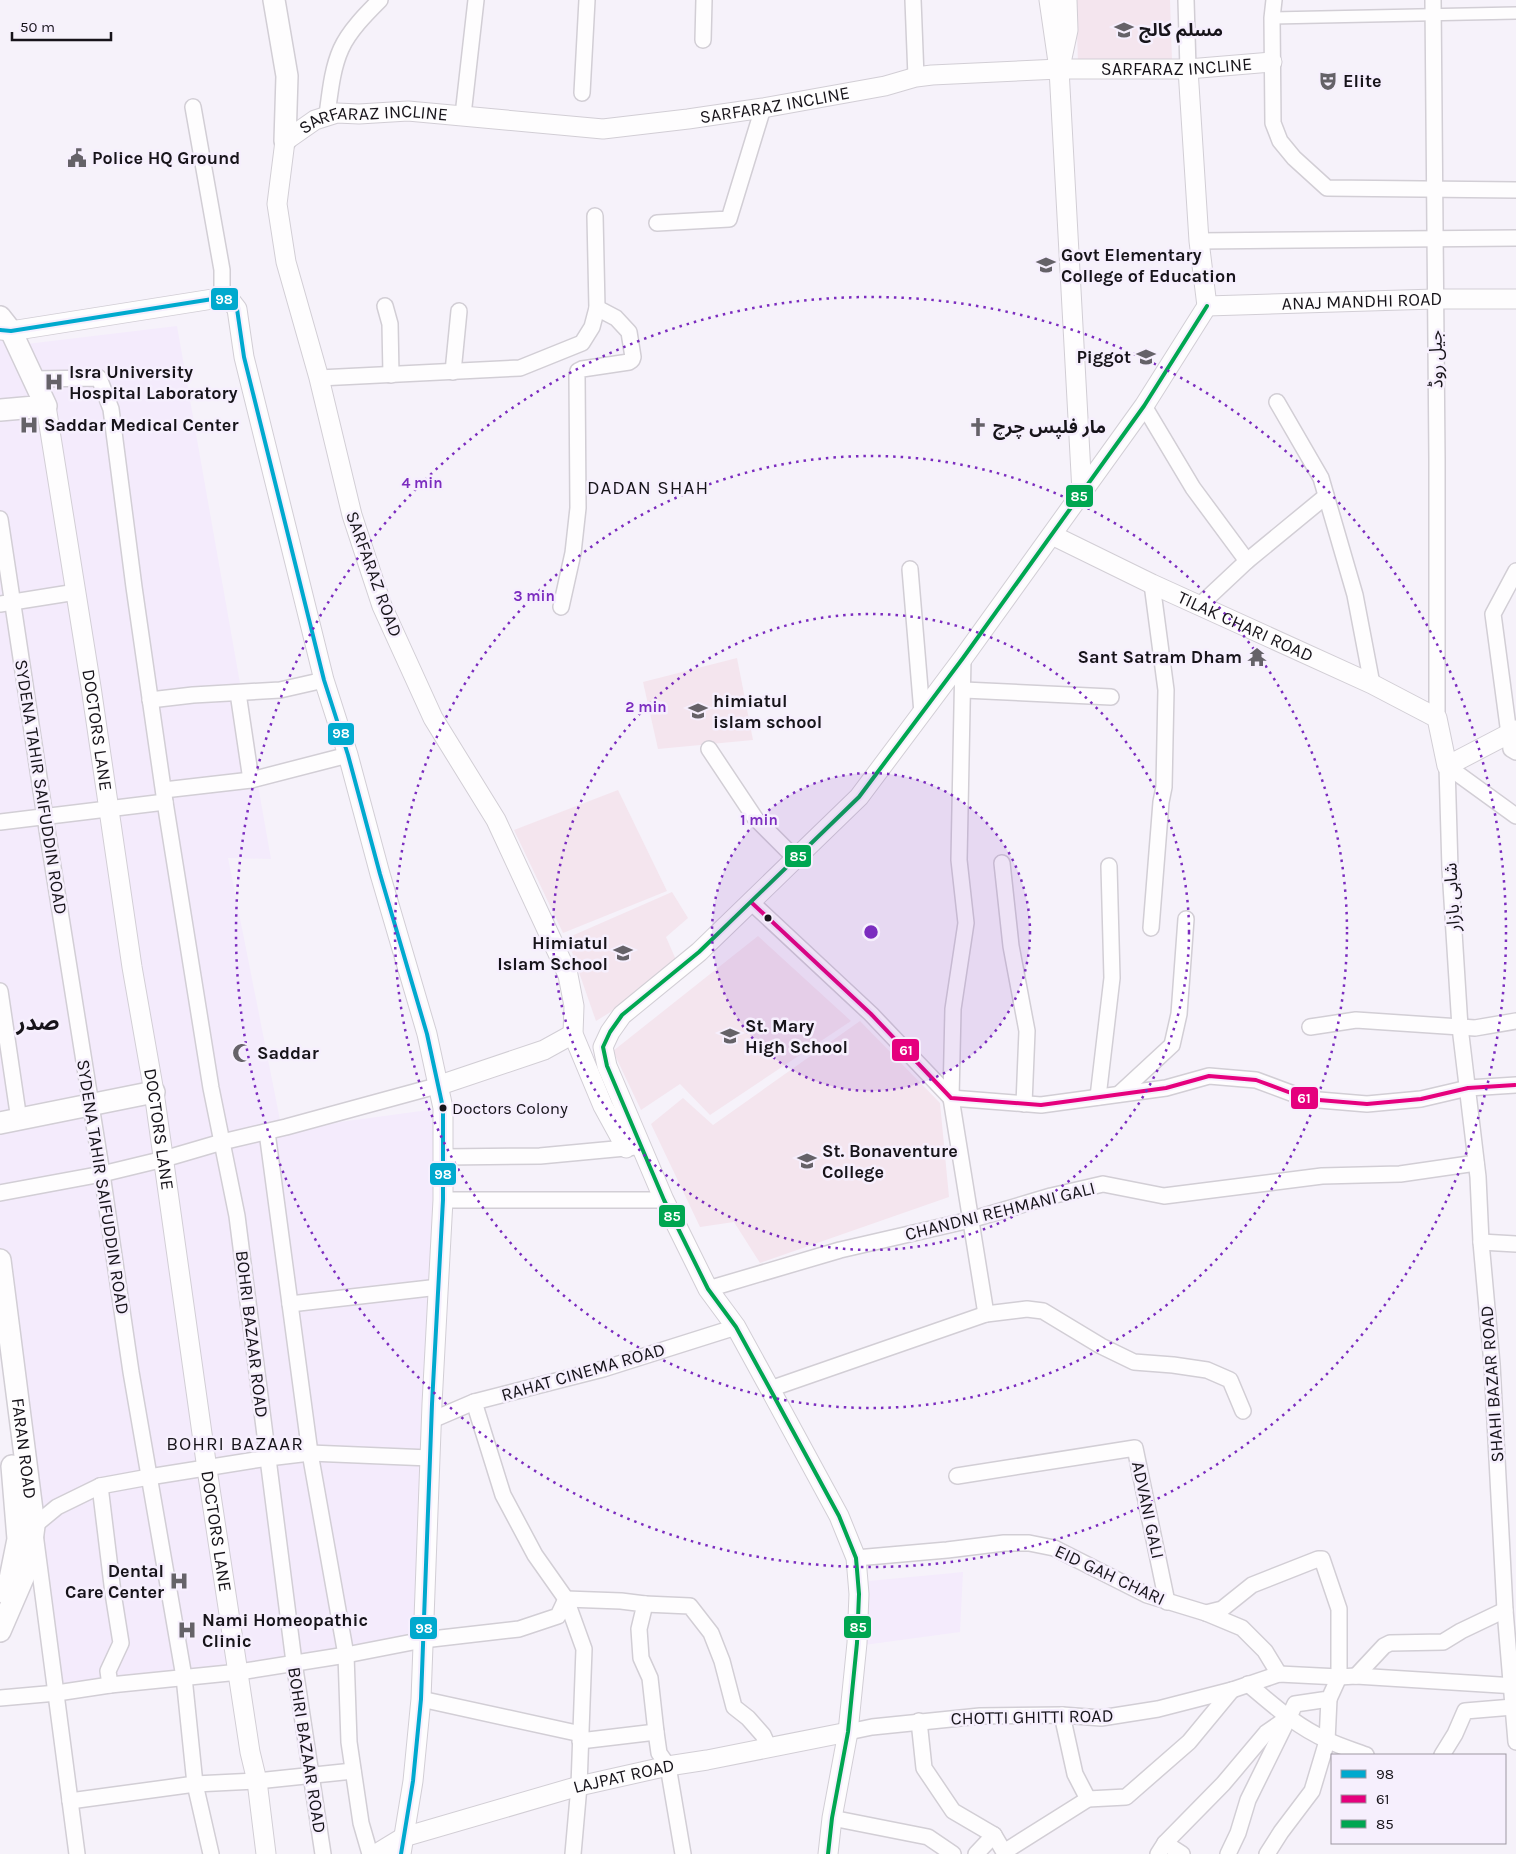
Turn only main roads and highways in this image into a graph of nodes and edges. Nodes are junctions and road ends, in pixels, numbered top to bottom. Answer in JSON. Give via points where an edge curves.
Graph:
{"nodes":[{"id":1,"x":274,"y":0,"type":"edge"},
{"id":2,"x":285,"y":141,"type":"road end"},
{"id":3,"x":4,"y":326,"type":"edge"},
{"id":4,"x":0,"y":410,"type":"edge"},
{"id":5,"x":154,"y":1092,"type":"road end"},
{"id":6,"x":10,"y":1121,"type":"edge"},
{"id":7,"x":0,"y":1260,"type":"edge"},
{"id":8,"x":0,"y":1327,"type":"edge"},
{"id":9,"x":0,"y":1613,"type":"edge"},
{"id":10,"x":0,"y":1631,"type":"edge"}],
"edges":[{"from":1,"to":2,"type":"main road","via":[[287,76]]},
{"from":3,"to":4,"type":"main road","via":[[46,406]]},
{"from":5,"to":6,"type":"main road"},
{"from":7,"to":10,"type":"main road","name":"FARAN ROAD","via":[[34,1526],[29,1564]]},
{"from":8,"to":9,"type":"main road","via":[[18,1539],[11,1579]]}]}
